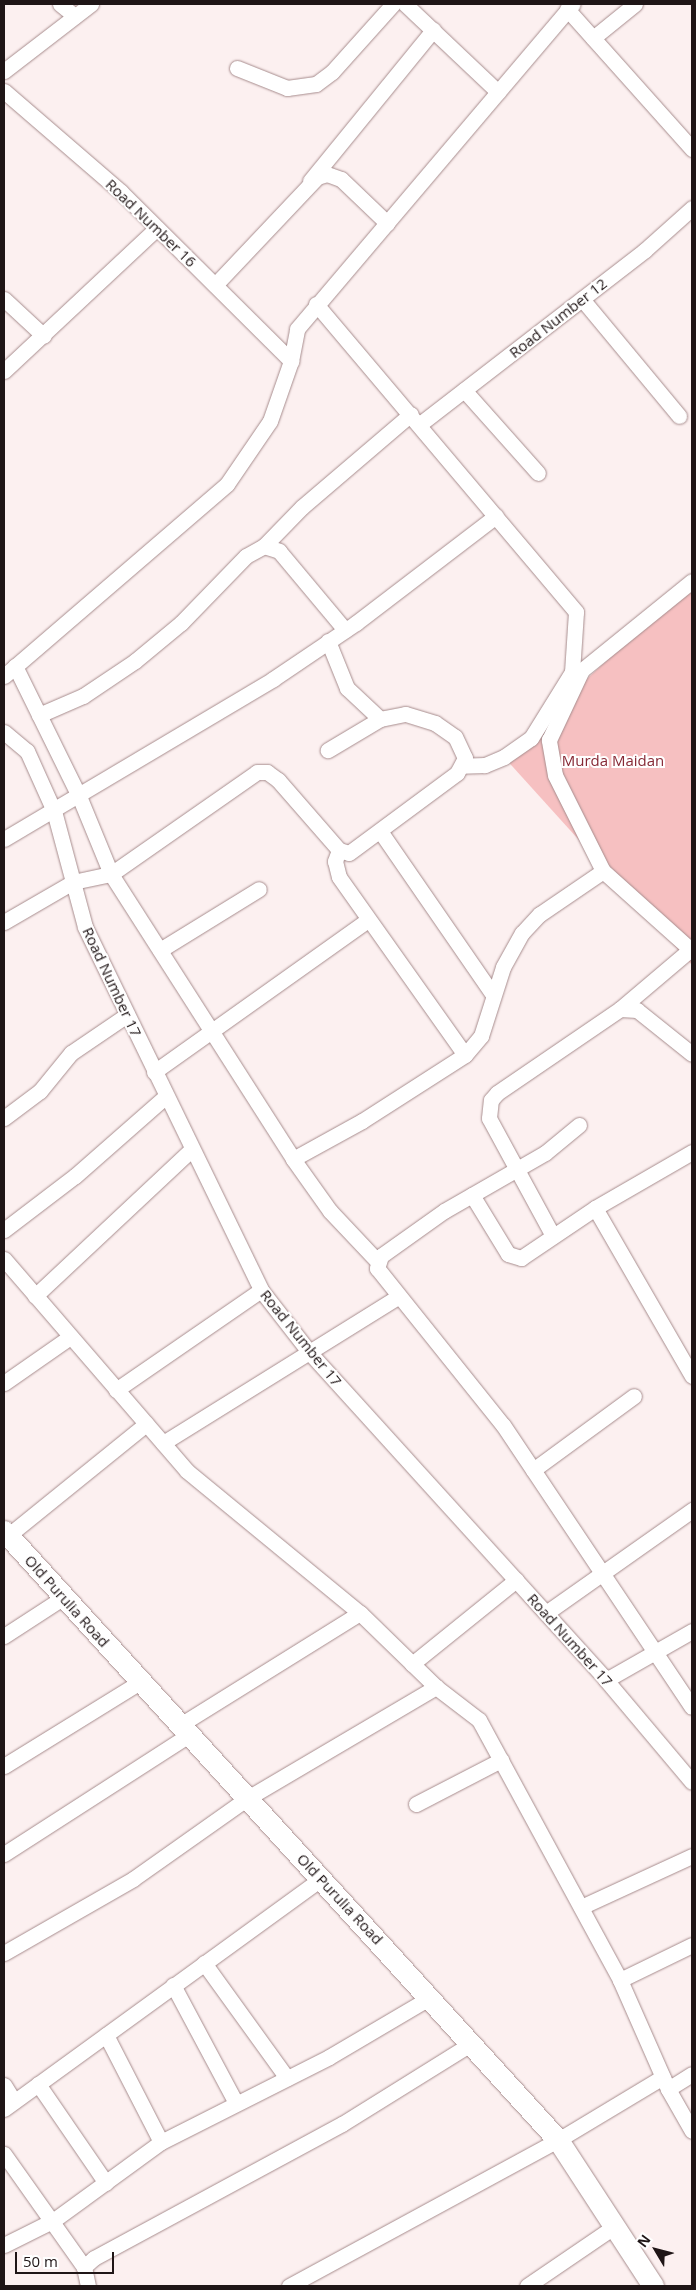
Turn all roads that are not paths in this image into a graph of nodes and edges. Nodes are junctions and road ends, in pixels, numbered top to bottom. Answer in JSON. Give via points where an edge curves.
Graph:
{"nodes":[{"id":1,"x":60,"y":4,"type":"edge"},
{"id":2,"x":91,"y":4,"type":"edge"},
{"id":3,"x":393,"y":4,"type":"edge"},
{"id":4,"x":404,"y":4,"type":"edge"},
{"id":5,"x":634,"y":4,"type":"edge"},
{"id":6,"x":570,"y":6,"type":"edge"},
{"id":7,"x":75,"y":16,"type":"junction"},
{"id":8,"x":433,"y":30,"type":"junction"},
{"id":9,"x":593,"y":38,"type":"junction"},
{"id":10,"x":238,"y":68,"type":"dead end"},
{"id":11,"x":4,"y":71,"type":"edge"},
{"id":12,"x":4,"y":91,"type":"edge"},
{"id":13,"x":498,"y":92,"type":"junction"},
{"id":14,"x":692,"y":149,"type":"edge"},
{"id":15,"x":306,"y":186,"type":"junction"},
{"id":16,"x":692,"y":208,"type":"edge"},
{"id":17,"x":387,"y":223,"type":"junction"},
{"id":18,"x":157,"y":228,"type":"junction"},
{"id":19,"x":215,"y":285,"type":"junction"},
{"id":20,"x":4,"y":299,"type":"edge"},
{"id":21,"x":582,"y":299,"type":"junction"},
{"id":22,"x":316,"y":304,"type":"junction"},
{"id":23,"x":44,"y":336,"type":"junction"},
{"id":24,"x":291,"y":361,"type":"junction"},
{"id":25,"x":4,"y":372,"type":"edge"},
{"id":26,"x":464,"y":390,"type":"junction"},
{"id":27,"x":679,"y":416,"type":"dead end"},
{"id":28,"x":416,"y":419,"type":"junction"},
{"id":29,"x":538,"y":473,"type":"dead end"},
{"id":30,"x":496,"y":516,"type":"junction"},
{"id":31,"x":264,"y":546,"type":"junction"},
{"id":32,"x":692,"y":581,"type":"edge"},
{"id":33,"x":345,"y":630,"type":"junction"},
{"id":34,"x":328,"y":641,"type":"junction"},
{"id":35,"x":9,"y":671,"type":"edge"},
{"id":36,"x":39,"y":715,"type":"junction"},
{"id":37,"x":380,"y":719,"type":"junction"},
{"id":38,"x":4,"y":732,"type":"edge"},
{"id":39,"x":328,"y":750,"type":"dead end"},
{"id":40,"x":462,"y":766,"type":"junction"},
{"id":41,"x":79,"y":796,"type":"junction"},
{"id":42,"x":54,"y":811,"type":"junction"},
{"id":43,"x":380,"y":831,"type":"junction"},
{"id":44,"x":4,"y":839,"type":"edge"},
{"id":45,"x":339,"y":850,"type":"junction"},
{"id":46,"x":603,"y":872,"type":"junction"},
{"id":47,"x":111,"y":874,"type":"junction"},
{"id":48,"x":73,"y":882,"type":"junction"},
{"id":49,"x":259,"y":889,"type":"dead end"},
{"id":50,"x":368,"y":920,"type":"junction"},
{"id":51,"x":4,"y":922,"type":"edge"},
{"id":52,"x":691,"y":949,"type":"edge"},
{"id":53,"x":160,"y":950,"type":"junction"},
{"id":54,"x":493,"y":995,"type":"junction"},
{"id":55,"x":620,"y":1009,"type":"junction"},
{"id":56,"x":127,"y":1015,"type":"junction"},
{"id":57,"x":212,"y":1033,"type":"junction"},
{"id":58,"x":692,"y":1054,"type":"edge"},
{"id":59,"x":465,"y":1055,"type":"junction"},
{"id":60,"x":154,"y":1072,"type":"junction"},
{"id":61,"x":166,"y":1096,"type":"junction"},
{"id":62,"x":4,"y":1118,"type":"edge"},
{"id":63,"x":579,"y":1125,"type":"dead end"},
{"id":64,"x":192,"y":1149,"type":"junction"},
{"id":65,"x":692,"y":1152,"type":"edge"},
{"id":66,"x":292,"y":1159,"type":"junction"},
{"id":67,"x":517,"y":1169,"type":"junction"},
{"id":68,"x":472,"y":1195,"type":"junction"},
{"id":69,"x":596,"y":1208,"type":"junction"},
{"id":70,"x":4,"y":1230,"type":"edge"},
{"id":71,"x":553,"y":1236,"type":"junction"},
{"id":72,"x":4,"y":1259,"type":"edge"},
{"id":73,"x":378,"y":1262,"type":"junction"},
{"id":74,"x":261,"y":1290,"type":"junction"},
{"id":75,"x":35,"y":1296,"type":"junction"},
{"id":76,"x":399,"y":1296,"type":"junction"},
{"id":77,"x":70,"y":1337,"type":"junction"},
{"id":78,"x":310,"y":1353,"type":"junction"},
{"id":79,"x":687,"y":1353,"type":"edge"},
{"id":80,"x":692,"y":1376,"type":"edge"},
{"id":81,"x":4,"y":1383,"type":"edge"},
{"id":82,"x":116,"y":1390,"type":"junction"},
{"id":83,"x":634,"y":1396,"type":"dead end"},
{"id":84,"x":146,"y":1424,"type":"junction"},
{"id":85,"x":163,"y":1443,"type":"junction"},
{"id":86,"x":533,"y":1470,"type":"junction"},
{"id":87,"x":692,"y":1510,"type":"edge"},
{"id":88,"x":5,"y":1535,"type":"edge"},
{"id":89,"x":603,"y":1574,"type":"junction"},
{"id":90,"x":516,"y":1580,"type":"junction"},
{"id":91,"x":64,"y":1597,"type":"junction"},
{"id":92,"x":546,"y":1612,"type":"junction"},
{"id":93,"x":360,"y":1613,"type":"junction"},
{"id":94,"x":692,"y":1631,"type":"edge"},
{"id":95,"x":4,"y":1636,"type":"edge"},
{"id":96,"x":656,"y":1653,"type":"junction"},
{"id":97,"x":412,"y":1664,"type":"junction"},
{"id":98,"x":606,"y":1680,"type":"junction"},
{"id":99,"x":140,"y":1682,"type":"junction"},
{"id":100,"x":436,"y":1687,"type":"junction"},
{"id":101,"x":692,"y":1707,"type":"edge"},
{"id":102,"x":184,"y":1730,"type":"junction"},
{"id":103,"x":501,"y":1760,"type":"junction"},
{"id":104,"x":4,"y":1766,"type":"edge"},
{"id":105,"x":692,"y":1782,"type":"edge"},
{"id":106,"x":246,"y":1799,"type":"junction"},
{"id":107,"x":416,"y":1804,"type":"dead end"},
{"id":108,"x":4,"y":1854,"type":"edge"},
{"id":109,"x":692,"y":1856,"type":"edge"},
{"id":110,"x":321,"y":1879,"type":"junction"},
{"id":111,"x":581,"y":1907,"type":"junction"},
{"id":112,"x":692,"y":1945,"type":"edge"},
{"id":113,"x":4,"y":1953,"type":"edge"},
{"id":114,"x":204,"y":1963,"type":"junction"},
{"id":115,"x":620,"y":1980,"type":"junction"},
{"id":116,"x":173,"y":1985,"type":"junction"},
{"id":117,"x":432,"y":1997,"type":"junction"},
{"id":118,"x":106,"y":2035,"type":"junction"},
{"id":119,"x":472,"y":2043,"type":"junction"},
{"id":120,"x":692,"y":2074,"type":"edge"},
{"id":121,"x":287,"y":2078,"type":"junction"},
{"id":122,"x":665,"y":2083,"type":"junction"},
{"id":123,"x":38,"y":2084,"type":"junction"},
{"id":124,"x":4,"y":2085,"type":"edge"},
{"id":125,"x":236,"y":2103,"type":"junction"},
{"id":126,"x":9,"y":2105,"type":"edge"},
{"id":127,"x":692,"y":2131,"type":"edge"},
{"id":128,"x":558,"y":2140,"type":"junction"},
{"id":129,"x":161,"y":2142,"type":"junction"},
{"id":130,"x":4,"y":2154,"type":"edge"},
{"id":131,"x":106,"y":2183,"type":"junction"},
{"id":132,"x":54,"y":2220,"type":"junction"},
{"id":133,"x":612,"y":2228,"type":"junction"},
{"id":134,"x":4,"y":2245,"type":"edge"},
{"id":135,"x":84,"y":2267,"type":"junction"},
{"id":136,"x":88,"y":2286,"type":"edge"},
{"id":137,"x":289,"y":2286,"type":"edge"},
{"id":138,"x":527,"y":2286,"type":"edge"},
{"id":139,"x":653,"y":2286,"type":"edge"}],
"edges":[{"from":1,"to":7,"type":"street"},
{"from":2,"to":7,"type":"street"},
{"from":3,"to":10,"type":"street","via":[[332,72],[316,84],[287,88]]},
{"from":4,"to":8,"type":"street"},
{"from":5,"to":9,"type":"street"},
{"from":6,"to":9,"type":"street"},
{"from":6,"to":13,"type":"street"},
{"from":7,"to":11,"type":"street"},
{"from":8,"to":13,"type":"street"},
{"from":8,"to":15,"type":"street"},
{"from":9,"to":14,"type":"street"},
{"from":12,"to":18,"type":"street","name":"Road Number 16"},
{"from":13,"to":17,"type":"street"},
{"from":15,"to":17,"type":"street","via":[[327,174],[341,179]]},
{"from":15,"to":19,"type":"street"},
{"from":16,"to":21,"type":"street","name":"Road Number 12"},
{"from":17,"to":22,"type":"street"},
{"from":18,"to":19,"type":"street","name":"Road Number 16"},
{"from":18,"to":23,"type":"street"},
{"from":19,"to":24,"type":"street","name":"Road Number 16"},
{"from":20,"to":23,"type":"street"},
{"from":21,"to":26,"type":"street","name":"Road Number 12"},
{"from":21,"to":27,"type":"street"},
{"from":22,"to":24,"type":"street","via":[[297,329]]},
{"from":22,"to":28,"type":"street"},
{"from":23,"to":25,"type":"street"},
{"from":24,"to":35,"type":"street","via":[[270,421],[227,484]]},
{"from":26,"to":28,"type":"street","name":"Road Number 12"},
{"from":26,"to":29,"type":"street"},
{"from":28,"to":30,"type":"street"},
{"from":28,"to":31,"type":"street","name":"Road Number 12","via":[[302,507]]},
{"from":30,"to":33,"type":"street"},
{"from":30,"to":40,"type":"street","via":[[576,612],[577,641],[572,672],[531,738],[504,757],[485,765]]},
{"from":31,"to":33,"type":"street","via":[[279,551]]},
{"from":31,"to":36,"type":"street","name":"Road Number 12","via":[[246,556],[181,623],[135,661],[83,696]]},
{"from":32,"to":46,"type":"street","via":[[582,670],[549,740],[555,775]]},
{"from":33,"to":34,"type":"street"},
{"from":34,"to":37,"type":"street","via":[[347,688]]},
{"from":34,"to":41,"type":"street","via":[[167,745]]},
{"from":35,"to":36,"type":"street"},
{"from":36,"to":41,"type":"street"},
{"from":37,"to":39,"type":"street"},
{"from":37,"to":40,"type":"street","via":[[405,714],[435,723],[464,750]]},
{"from":38,"to":42,"type":"street","name":"Road Number 17","via":[[27,751]]},
{"from":40,"to":43,"type":"street"},
{"from":41,"to":42,"type":"street"},
{"from":41,"to":47,"type":"street"},
{"from":42,"to":44,"type":"street"},
{"from":42,"to":48,"type":"street","name":"Road Number 17"},
{"from":43,"to":45,"type":"street","via":[[349,853]]},
{"from":43,"to":54,"type":"street"},
{"from":45,"to":47,"type":"street","via":[[278,780],[261,772]]},
{"from":45,"to":50,"type":"street","via":[[335,861],[339,877]]},
{"from":46,"to":52,"type":"street"},
{"from":46,"to":54,"type":"street","via":[[534,920],[503,967]]},
{"from":47,"to":48,"type":"street"},
{"from":47,"to":53,"type":"street"},
{"from":48,"to":51,"type":"street"},
{"from":48,"to":56,"type":"street","name":"Road Number 17","via":[[85,928]]},
{"from":49,"to":53,"type":"street"},
{"from":50,"to":57,"type":"street"},
{"from":50,"to":59,"type":"street"},
{"from":52,"to":55,"type":"street"},
{"from":53,"to":57,"type":"street"},
{"from":54,"to":59,"type":"street","via":[[481,1036]]},
{"from":55,"to":58,"type":"street","via":[[637,1010]]},
{"from":55,"to":67,"type":"street","via":[[521,1074],[491,1100],[489,1118]]},
{"from":56,"to":60,"type":"street","name":"Road Number 17"},
{"from":56,"to":62,"type":"street","via":[[71,1053],[40,1091]]},
{"from":57,"to":60,"type":"street"},
{"from":57,"to":66,"type":"street"},
{"from":59,"to":66,"type":"street","via":[[378,1111]]},
{"from":60,"to":61,"type":"street","name":"Road Number 17"},
{"from":61,"to":64,"type":"street","name":"Road Number 17"},
{"from":61,"to":70,"type":"street","via":[[75,1176]]},
{"from":63,"to":67,"type":"street"},
{"from":64,"to":74,"type":"street","name":"Road Number 17"},
{"from":64,"to":75,"type":"street"},
{"from":65,"to":69,"type":"street"},
{"from":66,"to":73,"type":"street","via":[[330,1211]]},
{"from":67,"to":68,"type":"street"},
{"from":67,"to":71,"type":"street"},
{"from":68,"to":71,"type":"street","via":[[512,1258],[521,1258]]},
{"from":68,"to":73,"type":"street","via":[[444,1211]]},
{"from":69,"to":71,"type":"street"},
{"from":69,"to":79,"type":"street"},
{"from":72,"to":75,"type":"street"},
{"from":73,"to":76,"type":"street","via":[[378,1274]]},
{"from":74,"to":78,"type":"street","name":"Road Number 17"},
{"from":74,"to":82,"type":"street"},
{"from":75,"to":77,"type":"street"},
{"from":76,"to":78,"type":"street"},
{"from":76,"to":86,"type":"street","via":[[503,1425]]},
{"from":77,"to":81,"type":"street"},
{"from":77,"to":82,"type":"street"},
{"from":78,"to":85,"type":"street"},
{"from":78,"to":90,"type":"street","name":"Road Number 17"},
{"from":79,"to":80,"type":"street"},
{"from":82,"to":84,"type":"street"},
{"from":83,"to":86,"type":"street"},
{"from":84,"to":85,"type":"street"},
{"from":84,"to":88,"type":"street"},
{"from":85,"to":93,"type":"street","via":[[187,1470]]},
{"from":86,"to":89,"type":"street"},
{"from":87,"to":89,"type":"street"},
{"from":88,"to":91,"type":"main road","name":"Old Purulia Road"},
{"from":89,"to":92,"type":"street"},
{"from":89,"to":96,"type":"street"},
{"from":90,"to":92,"type":"street","name":"Road Number 17"},
{"from":90,"to":97,"type":"street"},
{"from":91,"to":95,"type":"street"},
{"from":91,"to":99,"type":"main road","name":"Old Purulia Road"},
{"from":92,"to":98,"type":"street","name":"Road Number 17"},
{"from":93,"to":97,"type":"street"},
{"from":93,"to":102,"type":"street"},
{"from":94,"to":96,"type":"street"},
{"from":96,"to":98,"type":"street"},
{"from":96,"to":101,"type":"street"},
{"from":97,"to":100,"type":"street"},
{"from":98,"to":105,"type":"street","name":"Road Number 17"},
{"from":99,"to":102,"type":"main road","name":"Old Purulia Road"},
{"from":99,"to":104,"type":"street"},
{"from":100,"to":103,"type":"street","via":[[479,1720]]},
{"from":100,"to":106,"type":"street"},
{"from":102,"to":106,"type":"main road","name":"Old Purulia Road"},
{"from":102,"to":108,"type":"street"},
{"from":103,"to":107,"type":"street"},
{"from":103,"to":111,"type":"street"},
{"from":106,"to":110,"type":"main road","name":"Old Purulia Road"},
{"from":106,"to":113,"type":"street","via":[[133,1879]]},
{"from":109,"to":111,"type":"street"},
{"from":110,"to":114,"type":"street"},
{"from":110,"to":117,"type":"main road","name":"Old Purulia Road"},
{"from":111,"to":115,"type":"street"},
{"from":112,"to":115,"type":"street"},
{"from":114,"to":116,"type":"street"},
{"from":114,"to":121,"type":"street"},
{"from":115,"to":122,"type":"street"},
{"from":116,"to":118,"type":"street"},
{"from":116,"to":125,"type":"street"},
{"from":117,"to":119,"type":"main road","name":"Old Purulia Road"},
{"from":117,"to":121,"type":"street"},
{"from":118,"to":123,"type":"street"},
{"from":118,"to":129,"type":"street"},
{"from":119,"to":128,"type":"main road","name":"Old Purulia Road"},
{"from":119,"to":135,"type":"street","via":[[342,2124],[94,2258]]},
{"from":120,"to":122,"type":"street"},
{"from":121,"to":125,"type":"street"},
{"from":122,"to":127,"type":"street"},
{"from":122,"to":128,"type":"street"},
{"from":123,"to":126,"type":"street"},
{"from":123,"to":131,"type":"street"},
{"from":124,"to":126,"type":"street"},
{"from":125,"to":129,"type":"street"},
{"from":128,"to":133,"type":"main road","name":"Old Purulia Road"},
{"from":128,"to":137,"type":"street"},
{"from":129,"to":131,"type":"street"},
{"from":130,"to":132,"type":"street"},
{"from":131,"to":132,"type":"street"},
{"from":132,"to":134,"type":"street"},
{"from":132,"to":135,"type":"street"},
{"from":133,"to":138,"type":"street"},
{"from":133,"to":139,"type":"main road","name":"Old Purulia Road"},
{"from":135,"to":136,"type":"street"}]}
